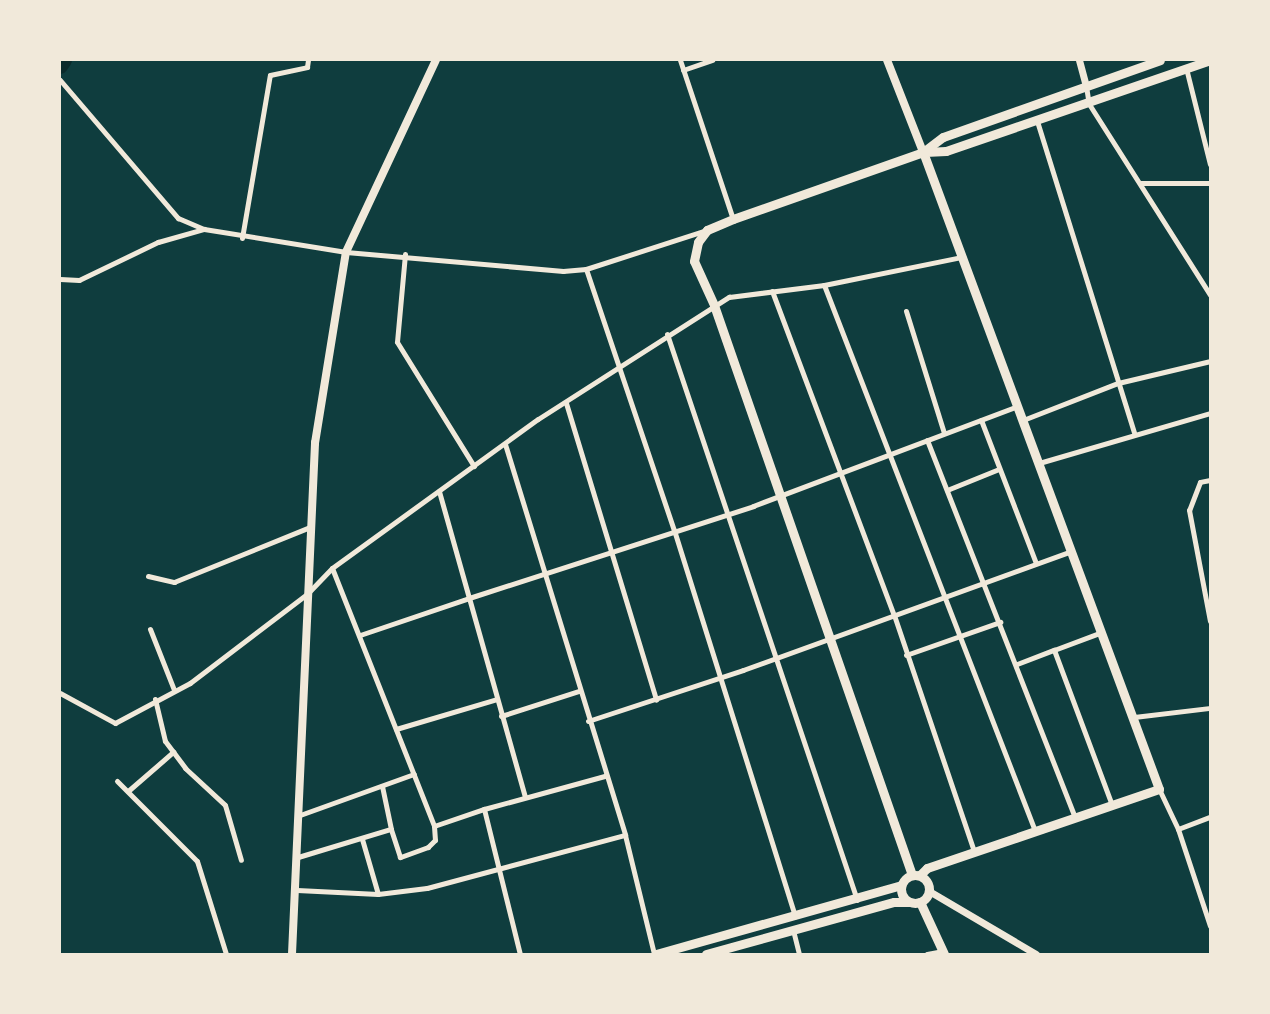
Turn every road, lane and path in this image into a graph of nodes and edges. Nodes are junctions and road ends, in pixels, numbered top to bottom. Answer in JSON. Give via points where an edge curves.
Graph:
{"nodes":[{"id":1,"x":308,"y":60,"type":"edge"},
{"id":2,"x":436,"y":60,"type":"edge"},
{"id":3,"x":680,"y":60,"type":"edge"},
{"id":4,"x":712,"y":60,"type":"edge"},
{"id":5,"x":887,"y":60,"type":"edge"},
{"id":6,"x":1079,"y":60,"type":"edge"},
{"id":7,"x":1160,"y":60,"type":"edge"},
{"id":8,"x":1210,"y":60,"type":"edge"},
{"id":9,"x":1186,"y":68,"type":"junction"},
{"id":10,"x":683,"y":70,"type":"junction"},
{"id":11,"x":60,"y":80,"type":"edge"},
{"id":12,"x":1086,"y":86,"type":"junction"},
{"id":13,"x":1089,"y":104,"type":"junction"},
{"id":14,"x":1037,"y":121,"type":"junction"},
{"id":15,"x":923,"y":152,"type":"junction"},
{"id":16,"x":1210,"y":163,"type":"edge"},
{"id":17,"x":1141,"y":183,"type":"junction"},
{"id":18,"x":1210,"y":183,"type":"edge"},
{"id":19,"x":733,"y":219,"type":"junction"},
{"id":20,"x":204,"y":229,"type":"junction"},
{"id":21,"x":707,"y":230,"type":"junction"},
{"id":22,"x":242,"y":238,"type":"junction"},
{"id":23,"x":346,"y":252,"type":"junction"},
{"id":24,"x":405,"y":254,"type":"junction"},
{"id":25,"x":962,"y":257,"type":"junction"},
{"id":26,"x":586,"y":269,"type":"junction"},
{"id":27,"x":60,"y":279,"type":"edge"},
{"id":28,"x":824,"y":285,"type":"junction"},
{"id":29,"x":772,"y":290,"type":"junction"},
{"id":30,"x":1210,"y":295,"type":"edge"},
{"id":31,"x":714,"y":305,"type":"junction"},
{"id":32,"x":906,"y":311,"type":"dead end"},
{"id":33,"x":667,"y":334,"type":"junction"},
{"id":34,"x":1210,"y":361,"type":"edge"},
{"id":35,"x":619,"y":368,"type":"junction"},
{"id":36,"x":1118,"y":383,"type":"junction"},
{"id":37,"x":566,"y":403,"type":"junction"},
{"id":38,"x":1018,"y":407,"type":"junction"},
{"id":39,"x":1210,"y":413,"type":"edge"},
{"id":40,"x":981,"y":420,"type":"junction"},
{"id":41,"x":1023,"y":421,"type":"junction"},
{"id":42,"x":1134,"y":432,"type":"junction"},
{"id":43,"x":944,"y":433,"type":"junction"},
{"id":44,"x":927,"y":440,"type":"junction"},
{"id":45,"x":505,"y":444,"type":"junction"},
{"id":46,"x":889,"y":453,"type":"junction"},
{"id":47,"x":1039,"y":463,"type":"junction"},
{"id":48,"x":474,"y":466,"type":"junction"},
{"id":49,"x":999,"y":469,"type":"junction"},
{"id":50,"x":841,"y":471,"type":"junction"},
{"id":51,"x":1210,"y":480,"type":"edge"},
{"id":52,"x":947,"y":490,"type":"junction"},
{"id":53,"x":439,"y":491,"type":"junction"},
{"id":54,"x":779,"y":494,"type":"junction"},
{"id":55,"x":727,"y":513,"type":"junction"},
{"id":56,"x":310,"y":527,"type":"junction"},
{"id":57,"x":674,"y":530,"type":"junction"},
{"id":58,"x":1072,"y":551,"type":"junction"},
{"id":59,"x":610,"y":554,"type":"junction"},
{"id":60,"x":1035,"y":563,"type":"junction"},
{"id":61,"x":332,"y":568,"type":"junction"},
{"id":62,"x":148,"y":576,"type":"dead end"},
{"id":63,"x":543,"y":576,"type":"junction"},
{"id":64,"x":983,"y":583,"type":"junction"},
{"id":65,"x":307,"y":594,"type":"junction"},
{"id":66,"x":469,"y":598,"type":"junction"},
{"id":67,"x":943,"y":599,"type":"junction"},
{"id":68,"x":894,"y":615,"type":"junction"},
{"id":69,"x":1210,"y":621,"type":"edge"},
{"id":70,"x":1000,"y":622,"type":"junction"},
{"id":71,"x":150,"y":629,"type":"dead end"},
{"id":72,"x":1102,"y":632,"type":"junction"},
{"id":73,"x":360,"y":635,"type":"junction"},
{"id":74,"x":959,"y":635,"type":"junction"},
{"id":75,"x":832,"y":639,"type":"junction"},
{"id":76,"x":1054,"y":650,"type":"junction"},
{"id":77,"x":906,"y":655,"type":"junction"},
{"id":78,"x":776,"y":657,"type":"junction"},
{"id":79,"x":1017,"y":664,"type":"junction"},
{"id":80,"x":719,"y":679,"type":"junction"},
{"id":81,"x":174,"y":690,"type":"junction"},
{"id":82,"x":579,"y":691,"type":"junction"},
{"id":83,"x":60,"y":693,"type":"edge"},
{"id":84,"x":155,"y":699,"type":"junction"},
{"id":85,"x":496,"y":699,"type":"junction"},
{"id":86,"x":656,"y":700,"type":"junction"},
{"id":87,"x":1210,"y":708,"type":"edge"},
{"id":88,"x":502,"y":716,"type":"junction"},
{"id":89,"x":1134,"y":718,"type":"junction"},
{"id":90,"x":588,"y":721,"type":"junction"},
{"id":91,"x":396,"y":729,"type":"junction"},
{"id":92,"x":173,"y":752,"type":"junction"},
{"id":93,"x":414,"y":774,"type":"junction"},
{"id":94,"x":605,"y":776,"type":"junction"},
{"id":95,"x":117,"y":781,"type":"dead end"},
{"id":96,"x":382,"y":786,"type":"junction"},
{"id":97,"x":1158,"y":789,"type":"junction"},
{"id":98,"x":128,"y":791,"type":"junction"},
{"id":99,"x":525,"y":796,"type":"junction"},
{"id":100,"x":1112,"y":805,"type":"junction"},
{"id":101,"x":484,"y":809,"type":"junction"},
{"id":102,"x":300,"y":815,"type":"junction"},
{"id":103,"x":1210,"y":817,"type":"edge"},
{"id":104,"x":1075,"y":818,"type":"junction"},
{"id":105,"x":434,"y":826,"type":"junction"},
{"id":106,"x":391,"y":829,"type":"junction"},
{"id":107,"x":1178,"y":829,"type":"junction"},
{"id":108,"x":1035,"y":831,"type":"junction"},
{"id":109,"x":625,"y":835,"type":"junction"},
{"id":110,"x":362,"y":839,"type":"junction"},
{"id":111,"x":974,"y":852,"type":"junction"},
{"id":112,"x":298,"y":857,"type":"junction"},
{"id":113,"x":241,"y":860,"type":"dead end"},
{"id":114,"x":498,"y":867,"type":"junction"},
{"id":115,"x":916,"y":875,"type":"junction"},
{"id":116,"x":902,"y":885,"type":"junction"},
{"id":117,"x":297,"y":890,"type":"junction"},
{"id":118,"x":929,"y":891,"type":"junction"},
{"id":119,"x":378,"y":894,"type":"junction"},
{"id":120,"x":857,"y":900,"type":"junction"},
{"id":121,"x":909,"y":902,"type":"junction"},
{"id":122,"x":920,"y":902,"type":"junction"},
{"id":123,"x":795,"y":917,"type":"junction"},
{"id":124,"x":1210,"y":926,"type":"edge"},
{"id":125,"x":793,"y":930,"type":"junction"},
{"id":126,"x":943,"y":953,"type":"edge"},
{"id":127,"x":226,"y":954,"type":"edge"},
{"id":128,"x":292,"y":954,"type":"edge"},
{"id":129,"x":520,"y":954,"type":"edge"},
{"id":130,"x":655,"y":954,"type":"edge"},
{"id":131,"x":709,"y":954,"type":"edge"},
{"id":132,"x":799,"y":954,"type":"edge"},
{"id":133,"x":927,"y":954,"type":"edge"},
{"id":134,"x":1036,"y":954,"type":"edge"}],
"edges":[{"from":1,"to":22,"type":"street","via":[[307,67],[270,75]]},
{"from":2,"to":23,"type":"main road"},
{"from":3,"to":10,"type":"street"},
{"from":4,"to":10,"type":"street"},
{"from":5,"to":15,"type":"main road"},
{"from":6,"to":12,"type":"street"},
{"from":7,"to":12,"type":"main road"},
{"from":8,"to":9,"type":"main road"},
{"from":9,"to":13,"type":"main road"},
{"from":9,"to":16,"type":"street"},
{"from":10,"to":19,"type":"street"},
{"from":11,"to":20,"type":"street","via":[[178,218]]},
{"from":12,"to":13,"type":"street"},
{"from":12,"to":15,"type":"main road","via":[[943,138]]},
{"from":13,"to":14,"type":"main road"},
{"from":13,"to":17,"type":"street"},
{"from":14,"to":15,"type":"main road","via":[[946,151]]},
{"from":14,"to":36,"type":"street"},
{"from":15,"to":19,"type":"main road"},
{"from":15,"to":25,"type":"main road"},
{"from":17,"to":18,"type":"street"},
{"from":17,"to":30,"type":"street"},
{"from":19,"to":21,"type":"main road"},
{"from":20,"to":22,"type":"street"},
{"from":20,"to":27,"type":"street","via":[[158,242],[79,280]]},
{"from":21,"to":26,"type":"street"},
{"from":21,"to":31,"type":"main road","via":[[698,242],[694,261]]},
{"from":22,"to":23,"type":"street"},
{"from":23,"to":24,"type":"street"},
{"from":23,"to":56,"type":"main road","via":[[315,443]]},
{"from":24,"to":26,"type":"street","via":[[563,271]]},
{"from":24,"to":48,"type":"street","via":[[397,342]]},
{"from":25,"to":28,"type":"street"},
{"from":25,"to":38,"type":"main road"},
{"from":26,"to":35,"type":"street"},
{"from":28,"to":29,"type":"street"},
{"from":28,"to":46,"type":"street"},
{"from":29,"to":31,"type":"street","via":[[744,293]]},
{"from":29,"to":50,"type":"street"},
{"from":31,"to":33,"type":"street"},
{"from":31,"to":54,"type":"main road"},
{"from":32,"to":43,"type":"street"},
{"from":33,"to":35,"type":"street"},
{"from":33,"to":55,"type":"street"},
{"from":34,"to":36,"type":"street"},
{"from":35,"to":37,"type":"street"},
{"from":35,"to":57,"type":"street"},
{"from":36,"to":41,"type":"street"},
{"from":36,"to":42,"type":"street"},
{"from":37,"to":45,"type":"street"},
{"from":37,"to":59,"type":"street"},
{"from":38,"to":40,"type":"street"},
{"from":38,"to":41,"type":"main road"},
{"from":39,"to":42,"type":"street"},
{"from":40,"to":43,"type":"street"},
{"from":40,"to":49,"type":"street"},
{"from":41,"to":47,"type":"main road"},
{"from":42,"to":47,"type":"street"},
{"from":43,"to":44,"type":"street"},
{"from":44,"to":46,"type":"street"},
{"from":44,"to":52,"type":"street"},
{"from":45,"to":48,"type":"street"},
{"from":45,"to":63,"type":"street"},
{"from":46,"to":50,"type":"street"},
{"from":46,"to":67,"type":"street"},
{"from":47,"to":58,"type":"main road"},
{"from":48,"to":53,"type":"street"},
{"from":49,"to":52,"type":"street"},
{"from":49,"to":60,"type":"street"},
{"from":50,"to":54,"type":"street"},
{"from":50,"to":68,"type":"street"},
{"from":51,"to":69,"type":"street","via":[[1199,482],[1189,510]]},
{"from":52,"to":64,"type":"street"},
{"from":53,"to":61,"type":"street"},
{"from":53,"to":66,"type":"street"},
{"from":54,"to":55,"type":"street"},
{"from":54,"to":75,"type":"main road"},
{"from":55,"to":57,"type":"street"},
{"from":55,"to":78,"type":"street"},
{"from":56,"to":62,"type":"street","via":[[174,582]]},
{"from":56,"to":65,"type":"main road"},
{"from":57,"to":59,"type":"street"},
{"from":57,"to":80,"type":"street"},
{"from":58,"to":60,"type":"street"},
{"from":58,"to":72,"type":"main road"},
{"from":59,"to":63,"type":"street"},
{"from":59,"to":86,"type":"street"},
{"from":60,"to":64,"type":"street"},
{"from":61,"to":65,"type":"street"},
{"from":61,"to":73,"type":"street"},
{"from":63,"to":66,"type":"street"},
{"from":63,"to":82,"type":"street"},
{"from":64,"to":67,"type":"street"},
{"from":64,"to":70,"type":"street"},
{"from":65,"to":81,"type":"street","via":[[190,683]]},
{"from":65,"to":102,"type":"main road"},
{"from":66,"to":73,"type":"street"},
{"from":66,"to":85,"type":"street"},
{"from":67,"to":68,"type":"street"},
{"from":67,"to":74,"type":"street"},
{"from":68,"to":75,"type":"street"},
{"from":68,"to":77,"type":"street"},
{"from":70,"to":74,"type":"street"},
{"from":70,"to":79,"type":"street"},
{"from":71,"to":81,"type":"street"},
{"from":72,"to":76,"type":"street"},
{"from":72,"to":89,"type":"main road"},
{"from":73,"to":91,"type":"street"},
{"from":74,"to":77,"type":"street"},
{"from":74,"to":108,"type":"street"},
{"from":75,"to":78,"type":"street"},
{"from":75,"to":115,"type":"main road"},
{"from":76,"to":79,"type":"street"},
{"from":76,"to":100,"type":"street"},
{"from":77,"to":111,"type":"street"},
{"from":78,"to":80,"type":"street"},
{"from":78,"to":120,"type":"street"},
{"from":79,"to":104,"type":"street"},
{"from":80,"to":86,"type":"street"},
{"from":80,"to":123,"type":"street"},
{"from":81,"to":84,"type":"street"},
{"from":82,"to":88,"type":"street"},
{"from":82,"to":90,"type":"street"},
{"from":83,"to":84,"type":"street","via":[[115,723]]},
{"from":84,"to":92,"type":"street","via":[[165,741]]},
{"from":85,"to":88,"type":"street"},
{"from":85,"to":91,"type":"street"},
{"from":86,"to":90,"type":"street"},
{"from":87,"to":89,"type":"street"},
{"from":88,"to":99,"type":"street"},
{"from":89,"to":97,"type":"main road"},
{"from":90,"to":94,"type":"street"},
{"from":91,"to":93,"type":"street"},
{"from":92,"to":98,"type":"street"},
{"from":92,"to":113,"type":"street","via":[[225,805]]},
{"from":93,"to":96,"type":"street"},
{"from":93,"to":105,"type":"street"},
{"from":94,"to":99,"type":"street"},
{"from":94,"to":109,"type":"street"},
{"from":95,"to":98,"type":"street"},
{"from":96,"to":102,"type":"street"},
{"from":96,"to":106,"type":"street"},
{"from":97,"to":100,"type":"main road"},
{"from":97,"to":107,"type":"street"},
{"from":98,"to":127,"type":"street","via":[[197,861]]},
{"from":99,"to":101,"type":"street"},
{"from":100,"to":104,"type":"main road"},
{"from":101,"to":105,"type":"street"},
{"from":101,"to":114,"type":"street"},
{"from":102,"to":112,"type":"main road"},
{"from":103,"to":107,"type":"street"},
{"from":104,"to":108,"type":"main road"},
{"from":105,"to":106,"type":"street","via":[[431,845],[400,856]]},
{"from":106,"to":110,"type":"street"},
{"from":107,"to":124,"type":"street"},
{"from":108,"to":111,"type":"main road"},
{"from":109,"to":114,"type":"street"},
{"from":109,"to":130,"type":"street"},
{"from":110,"to":112,"type":"street"},
{"from":110,"to":119,"type":"street"},
{"from":111,"to":115,"type":"main road"},
{"from":112,"to":117,"type":"main road"},
{"from":114,"to":119,"type":"street","via":[[427,888]]},
{"from":114,"to":129,"type":"street"},
{"from":115,"to":116,"type":"main road"},
{"from":115,"to":118,"type":"main road"},
{"from":116,"to":120,"type":"main road"},
{"from":116,"to":121,"type":"main road","via":[[902,895]]},
{"from":117,"to":119,"type":"street"},
{"from":117,"to":128,"type":"main road"},
{"from":118,"to":122,"type":"main road"},
{"from":118,"to":134,"type":"street"},
{"from":120,"to":123,"type":"main road"},
{"from":121,"to":122,"type":"main road"},
{"from":121,"to":125,"type":"main road","via":[[894,902]]},
{"from":122,"to":126,"type":"main road"},
{"from":123,"to":130,"type":"main road"},
{"from":125,"to":131,"type":"main road"},
{"from":125,"to":132,"type":"street"},
{"from":126,"to":133,"type":"street"}]}
